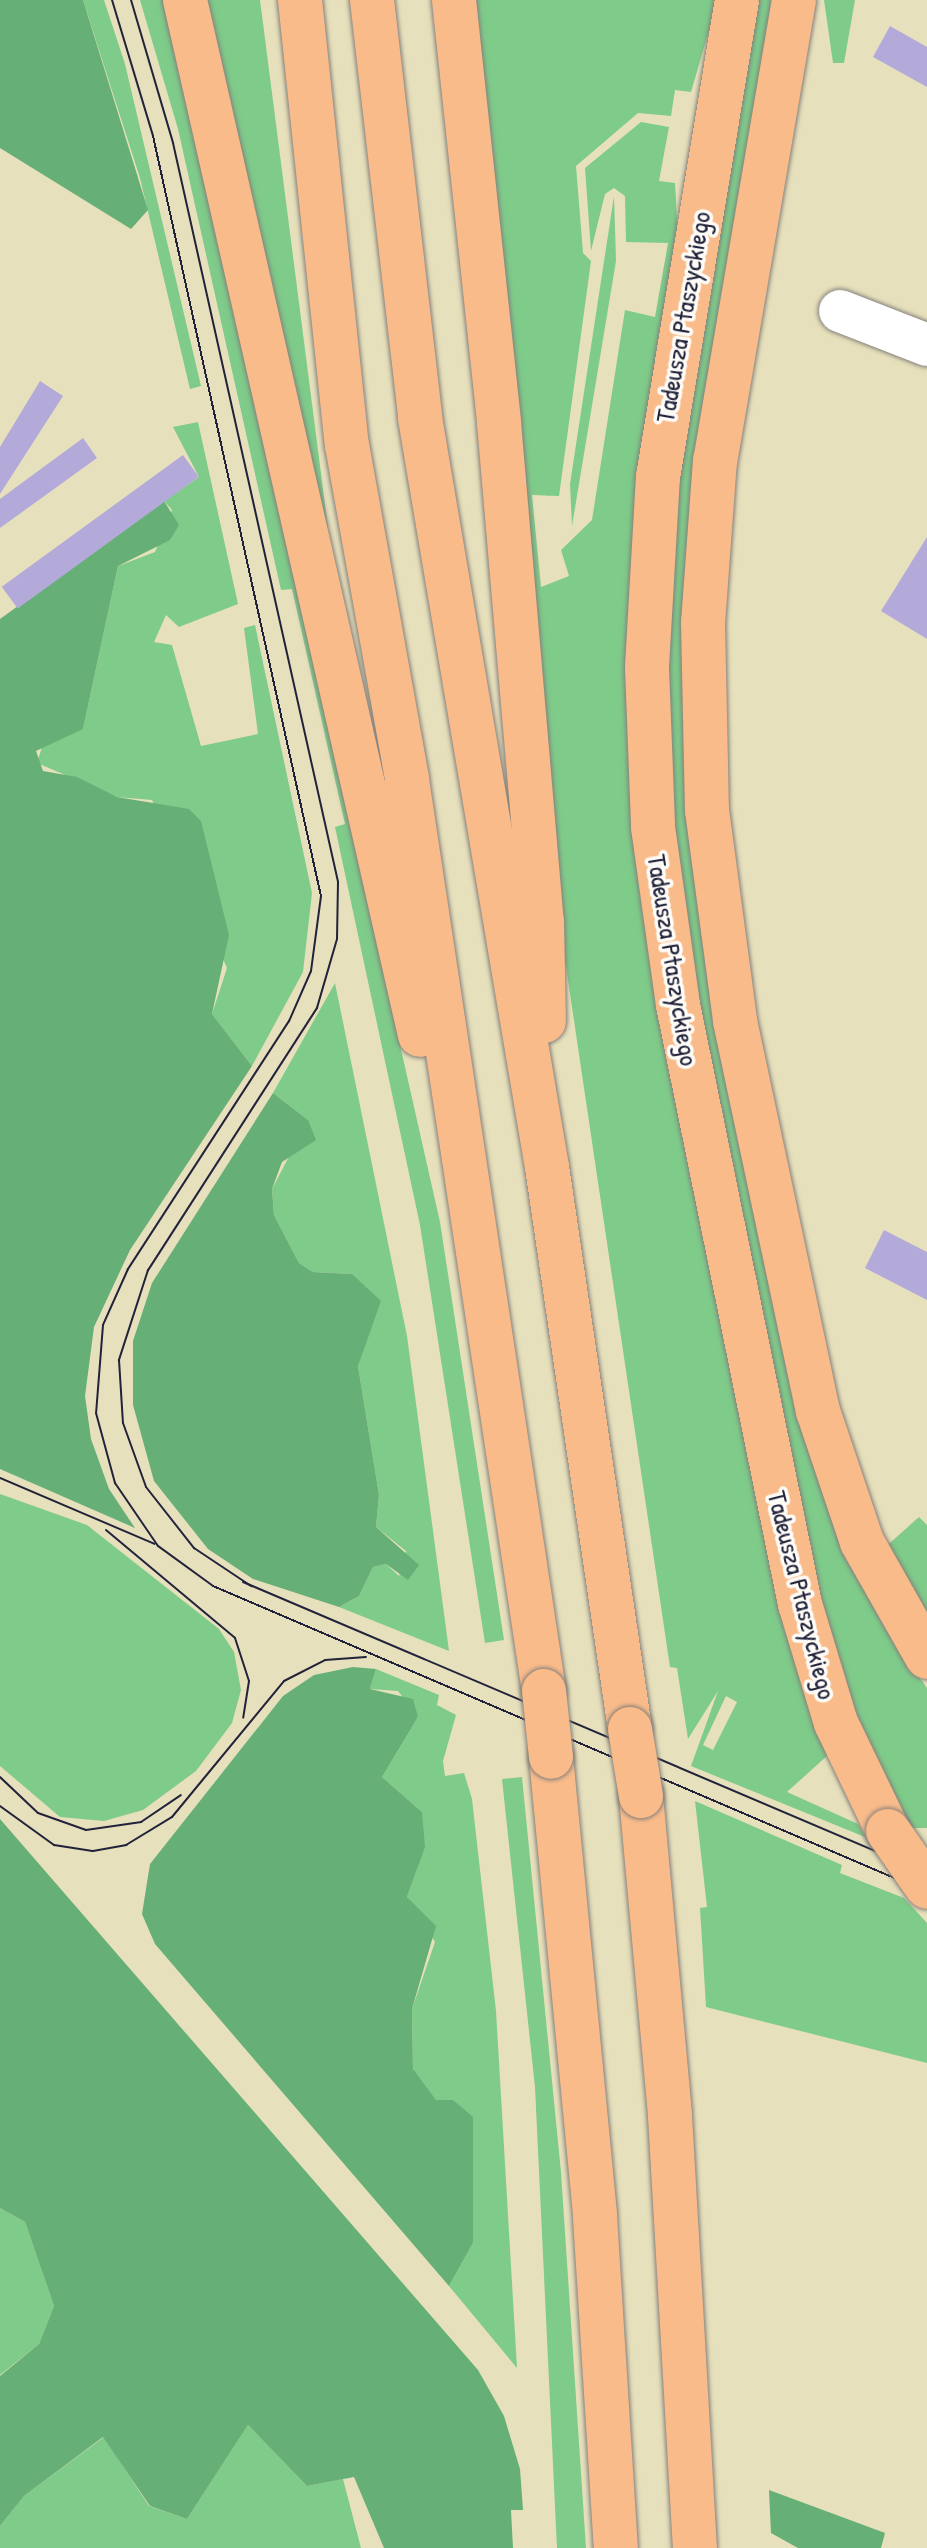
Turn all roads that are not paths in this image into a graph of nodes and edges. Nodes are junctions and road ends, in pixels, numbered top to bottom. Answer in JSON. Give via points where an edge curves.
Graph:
{"nodes":[{"id":1,"x":185,"y":0,"type":"edge"},
{"id":2,"x":300,"y":0,"type":"edge"},
{"id":3,"x":372,"y":0,"type":"edge"},
{"id":4,"x":454,"y":0,"type":"edge"},
{"id":5,"x":737,"y":0,"type":"edge"},
{"id":6,"x":794,"y":0,"type":"edge"},
{"id":7,"x":840,"y":311,"type":"dead end"},
{"id":8,"x":927,"y":345,"type":"edge"},
{"id":9,"x":547,"y":1167,"type":"junction"},
{"id":10,"x":480,"y":1266,"type":"junction"},
{"id":11,"x":927,"y":1657,"type":"edge"},
{"id":12,"x":927,"y":1887,"type":"edge"},
{"id":13,"x":616,"y":2548,"type":"edge"},
{"id":14,"x":695,"y":2548,"type":"edge"}],
"edges":[{"from":1,"to":10,"type":"main road","via":[[369,827]]},
{"from":2,"to":10,"type":"main road","via":[[313,177],[347,445]]},
{"from":3,"to":9,"type":"main road","via":[[420,418]]},
{"from":4,"to":9,"type":"main road","via":[[542,921]]},
{"from":5,"to":12,"type":"main road","name":"Tadeusza Ptaszyckiego","bridge":true,"via":[[658,476],[647,668],[653,827],[678,1005],[800,1604],[836,1723],[888,1831]]},
{"from":6,"to":11,"type":"main road","name":"Tadeusza Ptaszyckiego","via":[[715,460],[703,622],[707,810],[735,1021],[818,1411],[862,1542]]},
{"from":7,"to":8,"type":"street"},
{"from":9,"to":14,"type":"main road","bridge":true,"via":[[641,1796],[672,2132]]},
{"from":10,"to":13,"type":"main road","bridge":true,"via":[[544,1691],[595,2217]]}]}
